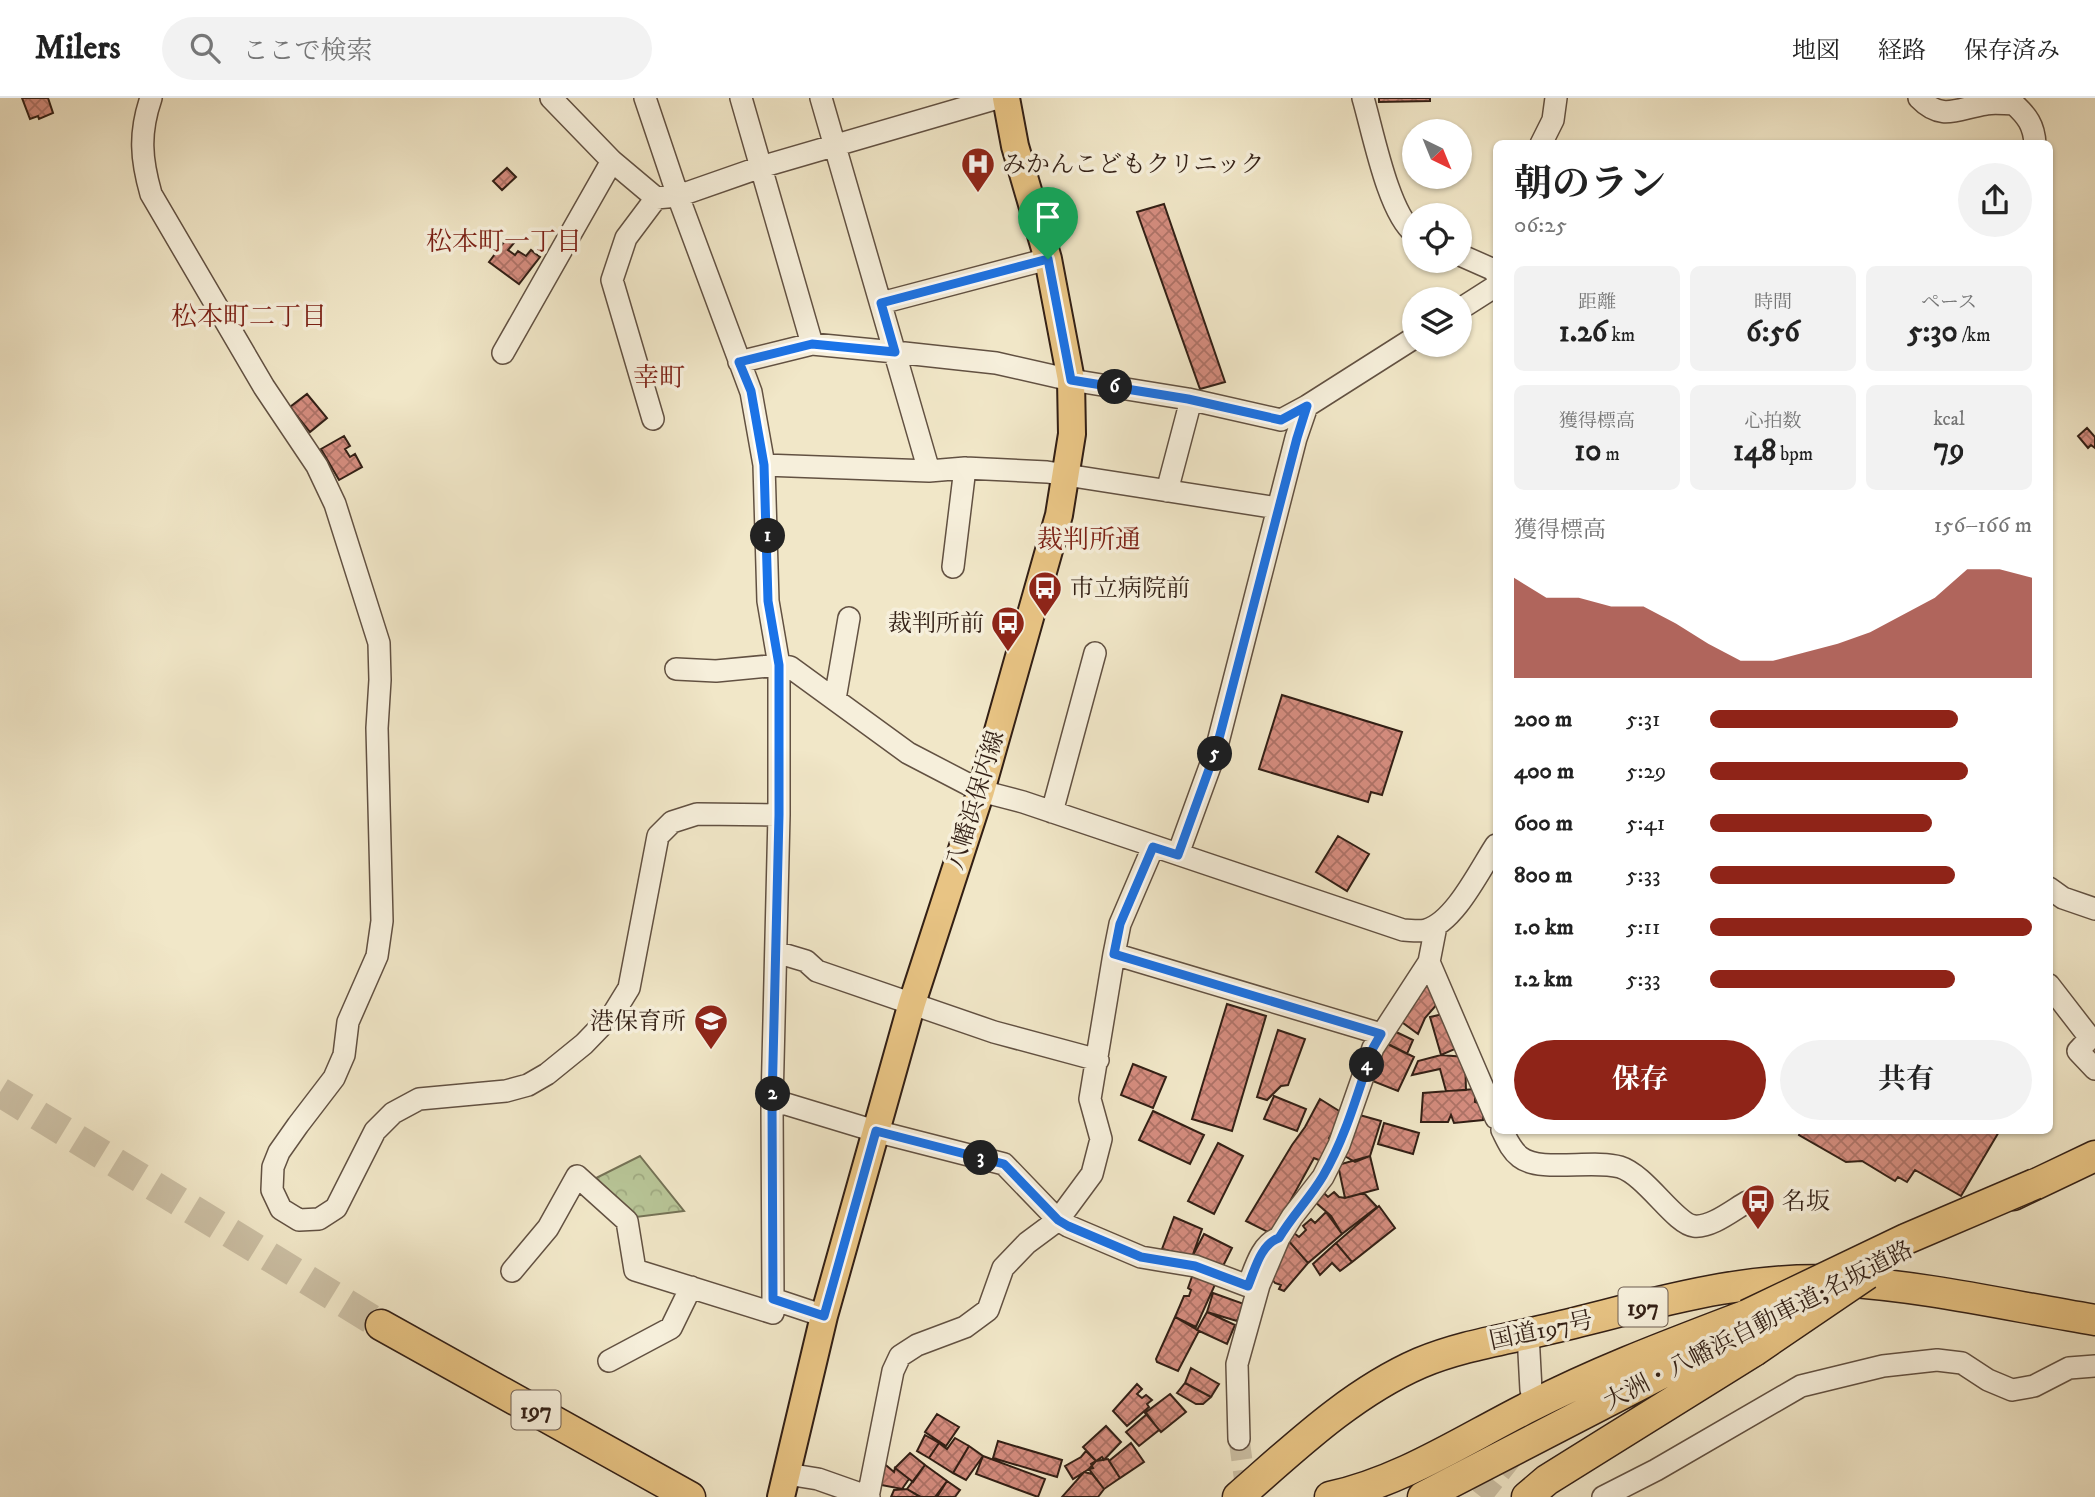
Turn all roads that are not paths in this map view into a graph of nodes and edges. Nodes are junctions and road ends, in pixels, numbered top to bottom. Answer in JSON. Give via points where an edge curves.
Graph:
{"nodes":[{"id":1,"x":151,"y":98,"type":"edge"},
{"id":2,"x":551,"y":98,"type":"edge"},
{"id":3,"x":645,"y":98,"type":"edge"},
{"id":4,"x":741,"y":98,"type":"edge"},
{"id":5,"x":821,"y":98,"type":"edge"},
{"id":6,"x":998,"y":98,"type":"edge"},
{"id":7,"x":1006,"y":98,"type":"edge"},
{"id":8,"x":1363,"y":98,"type":"edge"},
{"id":9,"x":1556,"y":98,"type":"edge"},
{"id":10,"x":1919,"y":98,"type":"edge"},
{"id":11,"x":1543,"y":140,"type":"edge"},
{"id":12,"x":2035,"y":140,"type":"edge"},
{"id":13,"x":835,"y":147,"type":"junction"},
{"id":14,"x":612,"y":161,"type":"junction"},
{"id":15,"x":761,"y":167,"type":"junction"},
{"id":16,"x":678,"y":196,"type":"junction"},
{"id":17,"x":656,"y":198,"type":"junction"},
{"id":18,"x":1402,"y":219,"type":"edge"},
{"id":19,"x":1048,"y":259,"type":"junction"},
{"id":20,"x":1472,"y":261,"type":"edge"},
{"id":21,"x":1493,"y":271,"type":"edge"},
{"id":22,"x":1493,"y":288,"type":"edge"},
{"id":23,"x":1472,"y":301,"type":"edge"},
{"id":24,"x":881,"y":303,"type":"junction"},
{"id":25,"x":812,"y":344,"type":"junction"},
{"id":26,"x":1402,"y":346,"type":"edge"},
{"id":27,"x":895,"y":352,"type":"junction"},
{"id":28,"x":503,"y":353,"type":"dead end"},
{"id":29,"x":739,"y":362,"type":"junction"},
{"id":30,"x":1071,"y":380,"type":"junction"},
{"id":31,"x":1191,"y":400,"type":"junction"},
{"id":32,"x":1307,"y":406,"type":"junction"},
{"id":33,"x":653,"y":419,"type":"dead end"},
{"id":34,"x":764,"y":465,"type":"junction"},
{"id":35,"x":965,"y":468,"type":"junction"},
{"id":36,"x":929,"y":471,"type":"junction"},
{"id":37,"x":1066,"y":476,"type":"junction"},
{"id":38,"x":1167,"y":491,"type":"junction"},
{"id":39,"x":1279,"y":508,"type":"junction"},
{"id":40,"x":953,"y":567,"type":"dead end"},
{"id":41,"x":849,"y":618,"type":"dead end"},
{"id":42,"x":1095,"y":653,"type":"dead end"},
{"id":43,"x":779,"y":665,"type":"junction"},
{"id":44,"x":676,"y":669,"type":"dead end"},
{"id":45,"x":835,"y":699,"type":"junction"},
{"id":46,"x":981,"y":791,"type":"junction"},
{"id":47,"x":1052,"y":812,"type":"junction"},
{"id":48,"x":779,"y":815,"type":"junction"},
{"id":49,"x":1153,"y":847,"type":"junction"},
{"id":50,"x":1493,"y":850,"type":"edge"},
{"id":51,"x":1178,"y":855,"type":"junction"},
{"id":52,"x":2053,"y":891,"type":"edge"},
{"id":53,"x":2095,"y":909,"type":"edge"},
{"id":54,"x":1436,"y":926,"type":"junction"},
{"id":55,"x":776,"y":952,"type":"junction"},
{"id":56,"x":1114,"y":954,"type":"junction"},
{"id":57,"x":1429,"y":962,"type":"junction"},
{"id":58,"x":2053,"y":990,"type":"edge"},
{"id":59,"x":912,"y":1003,"type":"junction"},
{"id":60,"x":1381,"y":1034,"type":"junction"},
{"id":61,"x":1098,"y":1060,"type":"junction"},
{"id":62,"x":2095,"y":1069,"type":"edge"},
{"id":63,"x":772,"y":1103,"type":"junction"},
{"id":64,"x":1493,"y":1111,"type":"edge"},
{"id":65,"x":876,"y":1131,"type":"junction"},
{"id":66,"x":1504,"y":1134,"type":"edge"},
{"id":67,"x":2095,"y":1156,"type":"edge"},
{"id":68,"x":2035,"y":1184,"type":"junction"},
{"id":69,"x":1747,"y":1202,"type":"dead end"},
{"id":70,"x":1058,"y":1220,"type":"junction"},
{"id":71,"x":1279,"y":1238,"type":"junction"},
{"id":72,"x":512,"y":1271,"type":"dead end"},
{"id":73,"x":691,"y":1287,"type":"junction"},
{"id":74,"x":773,"y":1299,"type":"junction"},
{"id":75,"x":824,"y":1316,"type":"junction"},
{"id":76,"x":2095,"y":1320,"type":"edge"},
{"id":77,"x":381,"y":1325,"type":"tunnel mouth"},
{"id":78,"x":1748,"y":1332,"type":"junction"},
{"id":79,"x":1528,"y":1334,"type":"junction"},
{"id":80,"x":609,"y":1361,"type":"dead end"},
{"id":81,"x":2095,"y":1366,"type":"edge"},
{"id":82,"x":1531,"y":1390,"type":"dead end"},
{"id":83,"x":1239,"y":1438,"type":"tunnel mouth"},
{"id":84,"x":784,"y":1485,"type":"edge"},
{"id":85,"x":690,"y":1497,"type":"edge"},
{"id":86,"x":868,"y":1497,"type":"edge"},
{"id":87,"x":1238,"y":1497,"type":"edge"},
{"id":88,"x":1330,"y":1497,"type":"edge"},
{"id":89,"x":1423,"y":1497,"type":"edge"},
{"id":90,"x":1527,"y":1497,"type":"edge"},
{"id":91,"x":1602,"y":1497,"type":"edge"}],
"edges":[{"from":1,"to":48,"type":"street","via":[[142,138],[151,194],[264,387],[317,466],[335,504],[379,643],[382,921],[377,956],[348,1022],[344,1055],[334,1078],[279,1152],[273,1167],[272,1190],[281,1209],[299,1220],[309,1220],[336,1208],[375,1131],[393,1113],[419,1099],[528,1085],[584,1044],[613,1014],[629,988],[658,836],[672,822],[697,814]]},
{"from":2,"to":14,"type":"street"},
{"from":3,"to":16,"type":"street"},
{"from":4,"to":15,"type":"street"},
{"from":5,"to":13,"type":"street"},
{"from":6,"to":13,"type":"street"},
{"from":7,"to":19,"type":"main road","name":"八幡浜保内線"},
{"from":8,"to":18,"type":"street"},
{"from":9,"to":11,"type":"street","via":[[1553,120]]},
{"from":10,"to":12,"type":"street","via":[[1929,108],[1949,113],[1988,103],[2014,104],[2028,117]]},
{"from":13,"to":15,"type":"street"},
{"from":13,"to":24,"type":"street"},
{"from":14,"to":17,"type":"street"},
{"from":14,"to":28,"type":"street"},
{"from":15,"to":16,"type":"street"},
{"from":15,"to":25,"type":"street"},
{"from":16,"to":17,"type":"street"},
{"from":16,"to":29,"type":"street"},
{"from":17,"to":33,"type":"street","via":[[626,238],[612,280]]},
{"from":19,"to":24,"type":"street"},
{"from":19,"to":30,"type":"main road","name":"八幡浜保内線"},
{"from":20,"to":21,"type":"street"},
{"from":22,"to":23,"type":"street"},
{"from":24,"to":27,"type":"street"},
{"from":25,"to":27,"type":"street"},
{"from":25,"to":29,"type":"street"},
{"from":26,"to":32,"type":"street"},
{"from":27,"to":30,"type":"street","via":[[996,363]]},
{"from":27,"to":36,"type":"street"},
{"from":29,"to":34,"type":"street","via":[[751,391]]},
{"from":30,"to":31,"type":"street"},
{"from":30,"to":37,"type":"main road","name":"八幡浜保内線","via":[[1073,434]]},
{"from":31,"to":32,"type":"street","via":[[1281,420]]},
{"from":31,"to":38,"type":"street"},
{"from":32,"to":39,"type":"street"},
{"from":34,"to":36,"type":"street"},
{"from":34,"to":43,"type":"street","via":[[768,601]]},
{"from":35,"to":36,"type":"street"},
{"from":35,"to":37,"type":"street"},
{"from":35,"to":40,"type":"street"},
{"from":37,"to":38,"type":"street"},
{"from":37,"to":46,"type":"main road","name":"八幡浜保内線"},
{"from":38,"to":39,"type":"street"},
{"from":39,"to":51,"type":"street","via":[[1216,750]]},
{"from":41,"to":45,"type":"street"},
{"from":42,"to":47,"type":"street"},
{"from":43,"to":44,"type":"street","via":[[716,671]]},
{"from":43,"to":45,"type":"street","via":[[790,667]]},
{"from":43,"to":48,"type":"street"},
{"from":45,"to":46,"type":"street","via":[[908,753]]},
{"from":46,"to":47,"type":"street"},
{"from":46,"to":59,"type":"main road","name":"八幡浜保内線"},
{"from":47,"to":49,"type":"street"},
{"from":48,"to":55,"type":"street"},
{"from":49,"to":51,"type":"street"},
{"from":49,"to":56,"type":"street","via":[[1120,924]]},
{"from":50,"to":54,"type":"street","via":[[1452,912]]},
{"from":51,"to":54,"type":"street","via":[[1403,930]]},
{"from":52,"to":53,"type":"street"},
{"from":54,"to":57,"type":"street"},
{"from":55,"to":59,"type":"street"},
{"from":55,"to":63,"type":"street"},
{"from":56,"to":60,"type":"street"},
{"from":56,"to":61,"type":"street"},
{"from":57,"to":60,"type":"street"},
{"from":57,"to":64,"type":"street"},
{"from":58,"to":62,"type":"street","via":[[2090,1038],[2077,1051]]},
{"from":59,"to":61,"type":"street","via":[[994,1032]]},
{"from":59,"to":65,"type":"main road","name":"八幡浜保内線"},
{"from":60,"to":71,"type":"street","via":[[1339,1145]]},
{"from":61,"to":70,"type":"street","via":[[1090,1100],[1101,1139],[1091,1174]]},
{"from":63,"to":65,"type":"street"},
{"from":63,"to":74,"type":"street"},
{"from":65,"to":70,"type":"street","via":[[1004,1164]]},
{"from":65,"to":75,"type":"main road","name":"八幡浜保内線"},
{"from":66,"to":69,"type":"street","via":[[1513,1151],[1535,1164],[1594,1164],[1633,1173],[1694,1226],[1710,1223]]},
{"from":67,"to":68,"type":"highway","name":"大洲・八幡浜自動車道;名坂道路"},
{"from":68,"to":78,"type":"highway","name":"大洲・八幡浜自動車道;名坂道路","bridge":true},
{"from":68,"to":78,"type":"highway","bridge":true,"via":[[1906,1239]]},
{"from":70,"to":71,"type":"street","via":[[1141,1257],[1195,1266],[1248,1286],[1260,1256]]},
{"from":70,"to":86,"type":"street","via":[[1003,1268],[988,1310],[965,1327],[900,1356],[893,1371]]},
{"from":71,"to":83,"type":"street","via":[[1259,1285],[1237,1364]]},
{"from":72,"to":73,"type":"street","via":[[548,1228],[577,1177],[626,1221],[635,1270]]},
{"from":73,"to":74,"type":"street","via":[[773,1313]]},
{"from":73,"to":80,"type":"street","via":[[671,1328]]},
{"from":74,"to":75,"type":"street"},
{"from":75,"to":84,"type":"main road","name":"八幡浜保内線"},
{"from":76,"to":79,"type":"highway","name":"国道197号","number":"197","via":[[1894,1286],[1781,1282],[1709,1291]]},
{"from":77,"to":85,"type":"highway","number":"197"},
{"from":78,"to":88,"type":"highway","via":[[1611,1367],[1413,1468],[1355,1492]]},
{"from":78,"to":89,"type":"highway","name":"大洲・八幡浜自動車道;名坂道路"},
{"from":78,"to":90,"type":"highway"},
{"from":79,"to":82,"type":"street"},
{"from":79,"to":87,"type":"highway","name":"国道197号","number":"197","via":[[1480,1343],[1420,1363],[1370,1391],[1292,1449]]},
{"from":81,"to":91,"type":"street","via":[[2069,1368],[2011,1390],[1962,1363],[1937,1360],[1883,1366],[1801,1387]]},
{"from":84,"to":86,"type":"street","via":[[818,1479]]}]}
